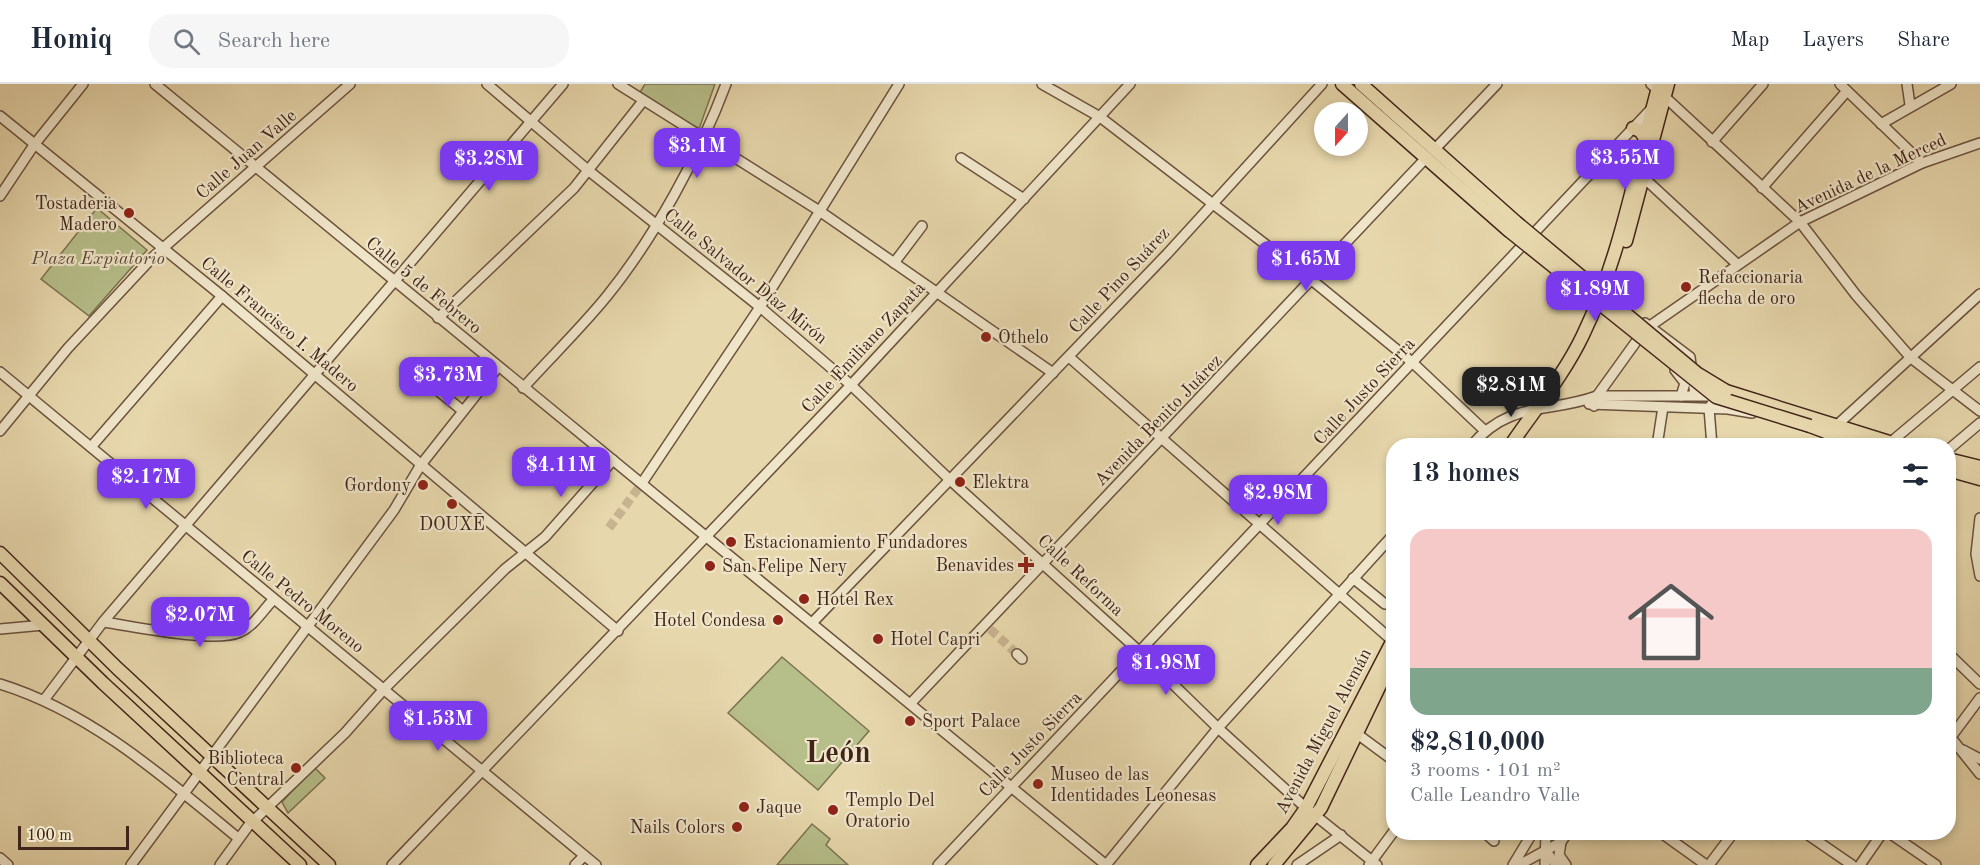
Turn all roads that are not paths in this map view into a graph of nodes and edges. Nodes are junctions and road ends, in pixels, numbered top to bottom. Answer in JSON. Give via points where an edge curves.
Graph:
{"nodes":[{"id":1,"x":83,"y":84,"type":"edge"},
{"id":2,"x":155,"y":84,"type":"edge"},
{"id":3,"x":350,"y":84,"type":"edge"},
{"id":4,"x":487,"y":84,"type":"edge"},
{"id":5,"x":563,"y":84,"type":"edge"},
{"id":6,"x":618,"y":84,"type":"edge"},
{"id":7,"x":726,"y":84,"type":"edge"},
{"id":8,"x":899,"y":84,"type":"edge"},
{"id":9,"x":1042,"y":84,"type":"edge"},
{"id":10,"x":1130,"y":84,"type":"edge"},
{"id":11,"x":1322,"y":84,"type":"edge"},
{"id":12,"x":1342,"y":84,"type":"edge"},
{"id":13,"x":1361,"y":84,"type":"edge"},
{"id":14,"x":1497,"y":84,"type":"edge"},
{"id":15,"x":1763,"y":84,"type":"edge"},
{"id":16,"x":1906,"y":84,"type":"edge"},
{"id":17,"x":1951,"y":84,"type":"edge"},
{"id":18,"x":1660,"y":88,"type":"edge"},
{"id":19,"x":1843,"y":88,"type":"edge"},
{"id":20,"x":644,"y":101,"type":"junction"},
{"id":21,"x":1910,"y":105,"type":"junction"},
{"id":22,"x":1652,"y":109,"type":"junction"},
{"id":23,"x":0,"y":116,"type":"edge"},
{"id":24,"x":1100,"y":117,"type":"junction"},
{"id":25,"x":531,"y":122,"type":"junction"},
{"id":26,"x":1881,"y":124,"type":"junction"},
{"id":27,"x":1633,"y":128,"type":"junction"},
{"id":28,"x":705,"y":138,"type":"junction"},
{"id":29,"x":1645,"y":138,"type":"junction"},
{"id":30,"x":1712,"y":142,"type":"junction"},
{"id":31,"x":1980,"y":143,"type":"edge"},
{"id":32,"x":34,"y":145,"type":"junction"},
{"id":33,"x":1431,"y":157,"type":"junction"},
{"id":34,"x":961,"y":158,"type":"dead end"},
{"id":35,"x":1922,"y":163,"type":"junction"},
{"id":36,"x":255,"y":168,"type":"junction"},
{"id":37,"x":589,"y":171,"type":"junction"},
{"id":38,"x":1644,"y":178,"type":"junction"},
{"id":39,"x":1762,"y":188,"type":"junction"},
{"id":40,"x":0,"y":196,"type":"edge"},
{"id":41,"x":1024,"y":199,"type":"junction"},
{"id":42,"x":1212,"y":204,"type":"junction"},
{"id":43,"x":818,"y":210,"type":"junction"},
{"id":44,"x":1800,"y":222,"type":"junction"},
{"id":45,"x":655,"y":223,"type":"junction"},
{"id":46,"x":922,"y":226,"type":"dead end"},
{"id":47,"x":1515,"y":228,"type":"junction"},
{"id":48,"x":1535,"y":233,"type":"junction"},
{"id":49,"x":1522,"y":245,"type":"junction"},
{"id":50,"x":163,"y":248,"type":"junction"},
{"id":51,"x":894,"y":263,"type":"junction"},
{"id":52,"x":1737,"y":264,"type":"junction"},
{"id":53,"x":1313,"y":281,"type":"junction"},
{"id":54,"x":394,"y":282,"type":"junction"},
{"id":55,"x":1605,"y":290,"type":"junction"},
{"id":56,"x":937,"y":292,"type":"junction"},
{"id":57,"x":1980,"y":294,"type":"edge"},
{"id":58,"x":222,"y":296,"type":"junction"},
{"id":59,"x":760,"y":307,"type":"junction"},
{"id":60,"x":1599,"y":308,"type":"junction"},
{"id":61,"x":438,"y":318,"type":"junction"},
{"id":62,"x":1650,"y":326,"type":"junction"},
{"id":63,"x":1638,"y":339,"type":"junction"},
{"id":64,"x":1069,"y":357,"type":"junction"},
{"id":65,"x":1911,"y":358,"type":"junction"},
{"id":66,"x":1413,"y":363,"type":"junction"},
{"id":67,"x":498,"y":367,"type":"junction"},
{"id":68,"x":1980,"y":367,"type":"edge"},
{"id":69,"x":0,"y":372,"type":"edge"},
{"id":70,"x":1053,"y":373,"type":"junction"},
{"id":71,"x":315,"y":374,"type":"junction"},
{"id":72,"x":425,"y":380,"type":"dead end"},
{"id":73,"x":851,"y":385,"type":"junction"},
{"id":74,"x":523,"y":388,"type":"junction"},
{"id":75,"x":1952,"y":391,"type":"junction"},
{"id":76,"x":1731,"y":394,"type":"junction"},
{"id":77,"x":29,"y":395,"type":"junction"},
{"id":78,"x":1695,"y":395,"type":"junction"},
{"id":79,"x":1597,"y":396,"type":"junction"},
{"id":80,"x":1681,"y":396,"type":"junction"},
{"id":81,"x":1581,"y":401,"type":"junction"},
{"id":82,"x":1542,"y":406,"type":"junction"},
{"id":83,"x":1594,"y":406,"type":"junction"},
{"id":84,"x":1663,"y":407,"type":"junction"},
{"id":85,"x":1709,"y":408,"type":"junction"},
{"id":86,"x":463,"y":411,"type":"junction"},
{"id":87,"x":1980,"y":411,"type":"edge"},
{"id":88,"x":1980,"y":423,"type":"edge"},
{"id":89,"x":1484,"y":430,"type":"junction"},
{"id":90,"x":0,"y":431,"type":"edge"},
{"id":91,"x":1830,"y":435,"type":"edge"},
{"id":92,"x":1478,"y":438,"type":"edge"},
{"id":93,"x":1516,"y":438,"type":"edge"},
{"id":94,"x":1524,"y":438,"type":"edge"},
{"id":95,"x":1658,"y":438,"type":"edge"},
{"id":96,"x":1711,"y":438,"type":"edge"},
{"id":97,"x":1852,"y":438,"type":"edge"},
{"id":98,"x":1902,"y":438,"type":"edge"},
{"id":99,"x":1162,"y":440,"type":"junction"},
{"id":100,"x":1956,"y":443,"type":"edge"},
{"id":101,"x":92,"y":447,"type":"junction"},
{"id":102,"x":613,"y":460,"type":"junction"},
{"id":103,"x":1956,"y":461,"type":"edge"},
{"id":104,"x":420,"y":466,"type":"junction"},
{"id":105,"x":1980,"y":468,"type":"edge"},
{"id":106,"x":1956,"y":472,"type":"edge"},
{"id":107,"x":949,"y":479,"type":"junction"},
{"id":108,"x":1980,"y":479,"type":"edge"},
{"id":109,"x":642,"y":483,"type":"junction"},
{"id":110,"x":1980,"y":518,"type":"edge"},
{"id":111,"x":186,"y":525,"type":"junction"},
{"id":112,"x":1260,"y":525,"type":"junction"},
{"id":113,"x":706,"y":536,"type":"junction"},
{"id":114,"x":1386,"y":543,"type":"edge"},
{"id":115,"x":0,"y":554,"type":"edge"},
{"id":116,"x":525,"y":554,"type":"junction"},
{"id":117,"x":1044,"y":563,"type":"junction"},
{"id":118,"x":1980,"y":576,"type":"edge"},
{"id":119,"x":1353,"y":578,"type":"junction"},
{"id":120,"x":0,"y":583,"type":"edge"},
{"id":121,"x":1338,"y":594,"type":"junction"},
{"id":122,"x":273,"y":600,"type":"junction"},
{"id":123,"x":1384,"y":604,"type":"dead end"},
{"id":124,"x":103,"y":622,"type":"junction"},
{"id":125,"x":812,"y":624,"type":"junction"},
{"id":126,"x":44,"y":625,"type":"junction"},
{"id":127,"x":308,"y":628,"type":"junction"},
{"id":128,"x":0,"y":629,"type":"edge"},
{"id":129,"x":618,"y":631,"type":"junction"},
{"id":130,"x":1386,"y":634,"type":"edge"},
{"id":131,"x":88,"y":640,"type":"junction"},
{"id":132,"x":1140,"y":652,"type":"junction"},
{"id":133,"x":1386,"y":655,"type":"edge"},
{"id":134,"x":76,"y":656,"type":"junction"},
{"id":135,"x":1956,"y":660,"type":"edge"},
{"id":136,"x":1386,"y":672,"type":"edge"},
{"id":137,"x":0,"y":684,"type":"edge"},
{"id":138,"x":1980,"y":684,"type":"edge"},
{"id":139,"x":384,"y":689,"type":"junction"},
{"id":140,"x":1980,"y":698,"type":"edge"},
{"id":141,"x":44,"y":700,"type":"junction"},
{"id":142,"x":911,"y":703,"type":"junction"},
{"id":143,"x":1218,"y":728,"type":"junction"},
{"id":144,"x":1956,"y":728,"type":"edge"},
{"id":145,"x":1356,"y":733,"type":"junction"},
{"id":146,"x":1956,"y":744,"type":"edge"},
{"id":147,"x":1961,"y":749,"type":"junction"},
{"id":148,"x":211,"y":755,"type":"junction"},
{"id":149,"x":1386,"y":755,"type":"edge"},
{"id":150,"x":1980,"y":759,"type":"edge"},
{"id":151,"x":483,"y":771,"type":"junction"},
{"id":152,"x":199,"y":772,"type":"junction"},
{"id":153,"x":1980,"y":774,"type":"edge"},
{"id":154,"x":1013,"y":787,"type":"junction"},
{"id":155,"x":183,"y":792,"type":"junction"},
{"id":156,"x":268,"y":807,"type":"junction"},
{"id":157,"x":1311,"y":811,"type":"junction"},
{"id":158,"x":252,"y":822,"type":"junction"},
{"id":159,"x":1341,"y":836,"type":"junction"},
{"id":160,"x":238,"y":838,"type":"junction"},
{"id":161,"x":1388,"y":840,"type":"edge"},
{"id":162,"x":1528,"y":840,"type":"edge"},
{"id":163,"x":1546,"y":840,"type":"edge"},
{"id":164,"x":1671,"y":840,"type":"edge"},
{"id":165,"x":1727,"y":840,"type":"edge"},
{"id":166,"x":1816,"y":840,"type":"edge"},
{"id":167,"x":1877,"y":840,"type":"edge"},
{"id":168,"x":1900,"y":840,"type":"edge"},
{"id":169,"x":1561,"y":842,"type":"joint"},
{"id":170,"x":1546,"y":851,"type":"junction"},
{"id":171,"x":584,"y":856,"type":"junction"},
{"id":172,"x":0,"y":858,"type":"edge"},
{"id":173,"x":1372,"y":864,"type":"edge"},
{"id":174,"x":8,"y":865,"type":"edge"},
{"id":175,"x":131,"y":865,"type":"edge"},
{"id":176,"x":220,"y":865,"type":"edge"},
{"id":177,"x":300,"y":865,"type":"edge"},
{"id":178,"x":329,"y":865,"type":"edge"},
{"id":179,"x":392,"y":865,"type":"edge"},
{"id":180,"x":575,"y":865,"type":"edge"},
{"id":181,"x":596,"y":865,"type":"edge"},
{"id":182,"x":938,"y":865,"type":"edge"},
{"id":183,"x":1106,"y":865,"type":"edge"},
{"id":184,"x":1257,"y":865,"type":"edge"},
{"id":185,"x":1274,"y":865,"type":"edge"},
{"id":186,"x":1297,"y":865,"type":"edge"},
{"id":187,"x":1514,"y":865,"type":"edge"},
{"id":188,"x":1519,"y":865,"type":"edge"},
{"id":189,"x":1545,"y":865,"type":"edge"},
{"id":190,"x":1556,"y":865,"type":"edge"},
{"id":191,"x":1566,"y":865,"type":"edge"},
{"id":192,"x":1707,"y":865,"type":"edge"},
{"id":193,"x":1852,"y":865,"type":"edge"},
{"id":194,"x":1860,"y":865,"type":"edge"},
{"id":195,"x":1936,"y":865,"type":"edge"}],
"edges":[{"from":1,"to":32,"type":"street"},
{"from":2,"to":36,"type":"street","name":"Calle 5 de Febrero"},
{"from":3,"to":36,"type":"street","name":"Calle Juan Valle"},
{"from":4,"to":25,"type":"street","name":"Calle Salvador Díaz Mirón"},
{"from":5,"to":25,"type":"street"},
{"from":6,"to":20,"type":"street"},
{"from":7,"to":28,"type":"street"},
{"from":8,"to":43,"type":"street"},
{"from":9,"to":24,"type":"street"},
{"from":10,"to":24,"type":"street","name":"Calle Emiliano Zapata"},
{"from":11,"to":42,"type":"street","name":"Calle Pino Suárez"},
{"from":12,"to":33,"type":"main road"},
{"from":13,"to":33,"type":"main road"},
{"from":14,"to":33,"type":"street","name":"Avenida Benito Juárez"},
{"from":15,"to":30,"type":"street"},
{"from":16,"to":21,"type":"street"},
{"from":17,"to":21,"type":"street"},
{"from":18,"to":22,"type":"main road"},
{"from":18,"to":30,"type":"street"},
{"from":18,"to":38,"type":"main road"},
{"from":19,"to":26,"type":"street"},
{"from":19,"to":39,"type":"street"},
{"from":20,"to":28,"type":"street"},
{"from":20,"to":37,"type":"street"},
{"from":21,"to":26,"type":"street"},
{"from":22,"to":27,"type":"street","name":"Calle Justo Sierra"},
{"from":22,"to":29,"type":"main road"},
{"from":23,"to":32,"type":"street","name":"Calle Francisco I. Madero"},
{"from":24,"to":41,"type":"street","name":"Calle Emiliano Zapata"},
{"from":24,"to":42,"type":"street"},
{"from":25,"to":37,"type":"street","name":"Calle Salvador Díaz Mirón"},
{"from":25,"to":54,"type":"street"},
{"from":26,"to":35,"type":"street"},
{"from":27,"to":29,"type":"main road"},
{"from":27,"to":48,"type":"street","name":"Calle Justo Sierra"},
{"from":28,"to":43,"type":"street"},
{"from":28,"to":45,"type":"street"},
{"from":29,"to":55,"type":"main road"},
{"from":30,"to":39,"type":"street"},
{"from":31,"to":35,"type":"street","name":"Avenida de la Merced"},
{"from":32,"to":40,"type":"street"},
{"from":32,"to":50,"type":"street","name":"Calle Francisco I. Madero"},
{"from":33,"to":47,"type":"main road"},
{"from":33,"to":53,"type":"street","name":"Avenida Benito Juárez"},
{"from":34,"to":41,"type":"street"},
{"from":35,"to":44,"type":"street","name":"Avenida de la Merced"},
{"from":36,"to":50,"type":"street","name":"Calle Juan Valle"},
{"from":36,"to":54,"type":"street","name":"Calle 5 de Febrero"},
{"from":37,"to":45,"type":"street","name":"Calle Salvador Díaz Mirón"},
{"from":37,"to":61,"type":"street"},
{"from":38,"to":52,"type":"street"},
{"from":38,"to":55,"type":"main road"},
{"from":39,"to":44,"type":"street"},
{"from":41,"to":56,"type":"street","name":"Calle Emiliano Zapata"},
{"from":42,"to":53,"type":"street"},
{"from":42,"to":64,"type":"street","name":"Calle Pino Suárez"},
{"from":43,"to":51,"type":"street"},
{"from":43,"to":59,"type":"street"},
{"from":44,"to":52,"type":"street","name":"Avenida de la Merced"},
{"from":44,"to":65,"type":"street"},
{"from":45,"to":59,"type":"street","name":"Calle Salvador Díaz Mirón"},
{"from":45,"to":74,"type":"street","via":[[606,296]]},
{"from":46,"to":51,"type":"street"},
{"from":47,"to":48,"type":"street"},
{"from":47,"to":49,"type":"street"},
{"from":47,"to":76,"type":"main road","bridge":true,"via":[[1698,374]]},
{"from":47,"to":91,"type":"main road","bridge":true,"via":[[1716,396]]},
{"from":48,"to":49,"type":"street","name":"Calle Justo Sierra"},
{"from":48,"to":55,"type":"street"},
{"from":49,"to":60,"type":"street"},
{"from":49,"to":66,"type":"street","name":"Calle Justo Sierra"},
{"from":50,"to":58,"type":"street","name":"Calle Francisco I. Madero"},
{"from":50,"to":77,"type":"street","name":"Calle Juan Valle"},
{"from":51,"to":56,"type":"street"},
{"from":52,"to":62,"type":"street","name":"Avenida de la Merced"},
{"from":53,"to":66,"type":"street"},
{"from":53,"to":99,"type":"street","name":"Avenida Benito Juárez"},
{"from":54,"to":61,"type":"street","name":"Calle 5 de Febrero"},
{"from":54,"to":71,"type":"street"},
{"from":55,"to":60,"type":"main road"},
{"from":55,"to":62,"type":"street"},
{"from":56,"to":70,"type":"street"},
{"from":56,"to":73,"type":"street","name":"Calle Emiliano Zapata"},
{"from":57,"to":65,"type":"street"},
{"from":58,"to":71,"type":"street","name":"Calle Francisco I. Madero"},
{"from":58,"to":101,"type":"street"},
{"from":59,"to":73,"type":"street","name":"Calle Salvador Díaz Mirón"},
{"from":59,"to":109,"type":"street"},
{"from":60,"to":63,"type":"street"},
{"from":60,"to":82,"type":"main road"},
{"from":61,"to":67,"type":"street","name":"Calle 5 de Febrero"},
{"from":62,"to":63,"type":"street","name":"Avenida de la Merced"},
{"from":62,"to":78,"type":"street","via":[[1690,357]]},
{"from":63,"to":79,"type":"street","name":"Avenida de la Merced"},
{"from":63,"to":80,"type":"street","via":[[1681,375],[1685,386]]},
{"from":64,"to":70,"type":"street","name":"Calle Pino Suárez"},
{"from":64,"to":99,"type":"street"},
{"from":65,"to":75,"type":"street"},
{"from":65,"to":91,"type":"street"},
{"from":66,"to":89,"type":"street"},
{"from":66,"to":112,"type":"street","name":"Calle Justo Sierra"},
{"from":67,"to":74,"type":"street","name":"Calle 5 de Febrero"},
{"from":67,"to":86,"type":"street"},
{"from":68,"to":75,"type":"street"},
{"from":69,"to":77,"type":"street","name":"Calle Pedro Moreno"},
{"from":70,"to":107,"type":"street","name":"Calle Pino Suárez"},
{"from":71,"to":104,"type":"street","name":"Calle Francisco I. Madero"},
{"from":71,"to":111,"type":"street"},
{"from":72,"to":86,"type":"street"},
{"from":73,"to":107,"type":"street","name":"Calle Salvador Díaz Mirón"},
{"from":73,"to":113,"type":"street","name":"Calle Emiliano Zapata"},
{"from":74,"to":102,"type":"street","name":"Calle 5 de Febrero"},
{"from":75,"to":87,"type":"street"},
{"from":75,"to":98,"type":"street"},
{"from":76,"to":78,"type":"street"},
{"from":76,"to":85,"type":"street"},
{"from":76,"to":91,"type":"main road"},
{"from":77,"to":90,"type":"street","name":"Calle Juan Valle"},
{"from":77,"to":101,"type":"street","name":"Calle Pedro Moreno"},
{"from":78,"to":80,"type":"street"},
{"from":79,"to":80,"type":"street"},
{"from":79,"to":81,"type":"street"},
{"from":79,"to":83,"type":"street","name":"Avenida de la Merced"},
{"from":81,"to":82,"type":"street"},
{"from":81,"to":83,"type":"street"},
{"from":82,"to":89,"type":"street","via":[[1504,418]]},
{"from":82,"to":93,"type":"main road"},
{"from":82,"to":94,"type":"main road"},
{"from":83,"to":84,"type":"street"},
{"from":84,"to":85,"type":"street"},
{"from":84,"to":95,"type":"street"},
{"from":85,"to":91,"type":"street","via":[[1757,414]]},
{"from":85,"to":96,"type":"street"},
{"from":86,"to":104,"type":"street"},
{"from":88,"to":100,"type":"street"},
{"from":89,"to":92,"type":"street"},
{"from":91,"to":97,"type":"main road"},
{"from":99,"to":112,"type":"street"},
{"from":99,"to":117,"type":"street","name":"Avenida Benito Juárez"},
{"from":101,"to":111,"type":"street","name":"Calle Pedro Moreno"},
{"from":102,"to":109,"type":"street","name":"Calle 5 de Febrero"},
{"from":102,"to":116,"type":"street"},
{"from":103,"to":105,"type":"main road"},
{"from":104,"to":116,"type":"street","name":"Calle Francisco I. Madero"},
{"from":104,"to":127,"type":"street","via":[[394,510]]},
{"from":106,"to":108,"type":"main road"},
{"from":107,"to":117,"type":"street","name":"Calle Reforma"},
{"from":107,"to":125,"type":"street","name":"Calle Pino Suárez"},
{"from":109,"to":113,"type":"street","name":"Calle 5 de Febrero"},
{"from":110,"to":118,"type":"street","via":[[1976,554]]},
{"from":111,"to":122,"type":"street","name":"Calle Pedro Moreno"},
{"from":111,"to":124,"type":"street"},
{"from":112,"to":121,"type":"street"},
{"from":112,"to":132,"type":"street","name":"Calle Justo Sierra"},
{"from":113,"to":125,"type":"street","name":"Calle 5 de Febrero"},
{"from":113,"to":129,"type":"street","name":"Calle Emiliano Zapata"},
{"from":114,"to":119,"type":"street"},
{"from":115,"to":131,"type":"main road"},
{"from":116,"to":129,"type":"street","name":"Calle Francisco I. Madero"},
{"from":116,"to":139,"type":"street"},
{"from":117,"to":132,"type":"street","name":"Calle Reforma"},
{"from":117,"to":142,"type":"street","name":"Avenida Benito Juárez"},
{"from":119,"to":121,"type":"street"},
{"from":119,"to":123,"type":"street"},
{"from":120,"to":126,"type":"main road"},
{"from":121,"to":130,"type":"street"},
{"from":121,"to":143,"type":"street"},
{"from":122,"to":124,"type":"street","via":[[249,627],[233,635],[181,633]]},
{"from":122,"to":127,"type":"street","name":"Calle Pedro Moreno"},
{"from":124,"to":131,"type":"street"},
{"from":125,"to":142,"type":"street","name":"Calle 5 de Febrero"},
{"from":126,"to":128,"type":"street"},
{"from":126,"to":134,"type":"main road"},
{"from":127,"to":139,"type":"street","name":"Calle Pedro Moreno"},
{"from":127,"to":148,"type":"street"},
{"from":129,"to":151,"type":"street","name":"Calle Emiliano Zapata"},
{"from":131,"to":134,"type":"street"},
{"from":131,"to":148,"type":"main road"},
{"from":132,"to":143,"type":"street","name":"Calle Reforma"},
{"from":132,"to":154,"type":"street","name":"Calle Justo Sierra"},
{"from":133,"to":157,"type":"main road","name":"Avenida Miguel Alemán"},
{"from":134,"to":141,"type":"street"},
{"from":134,"to":152,"type":"main road"},
{"from":135,"to":138,"type":"street"},
{"from":136,"to":145,"type":"main road","name":"Avenida Miguel Alemán"},
{"from":137,"to":141,"type":"street"},
{"from":139,"to":151,"type":"street","name":"Calle Pedro Moreno"},
{"from":139,"to":156,"type":"street","via":[[345,733]]},
{"from":140,"to":144,"type":"street"},
{"from":141,"to":155,"type":"street","via":[[82,720]]},
{"from":142,"to":154,"type":"street","name":"Calle 5 de Febrero"},
{"from":143,"to":157,"type":"street","name":"Calle Reforma"},
{"from":143,"to":183,"type":"street"},
{"from":145,"to":149,"type":"street"},
{"from":145,"to":157,"type":"main road","name":"Avenida Miguel Alemán"},
{"from":146,"to":147,"type":"street"},
{"from":147,"to":150,"type":"street"},
{"from":147,"to":153,"type":"street"},
{"from":148,"to":152,"type":"street"},
{"from":148,"to":156,"type":"main road"},
{"from":151,"to":171,"type":"street","name":"Calle Pedro Moreno"},
{"from":151,"to":179,"type":"street","name":"Calle Emiliano Zapata"},
{"from":152,"to":155,"type":"street"},
{"from":152,"to":158,"type":"main road"},
{"from":154,"to":182,"type":"street","name":"Calle Justo Sierra"},
{"from":154,"to":183,"type":"street","name":"Calle 5 de Febrero"},
{"from":155,"to":160,"type":"street"},
{"from":155,"to":175,"type":"street"},
{"from":156,"to":158,"type":"street"},
{"from":156,"to":178,"type":"main road"},
{"from":157,"to":159,"type":"street","name":"Calle Reforma"},
{"from":157,"to":184,"type":"main road","name":"Avenida Miguel Alemán"},
{"from":157,"to":185,"type":"main road","name":"Avenida Miguel Alemán"},
{"from":158,"to":160,"type":"street"},
{"from":158,"to":177,"type":"main road"},
{"from":159,"to":173,"type":"street","name":"Calle Reforma"},
{"from":159,"to":186,"type":"street"},
{"from":160,"to":176,"type":"street"},
{"from":161,"to":173,"type":"street"},
{"from":162,"to":187,"type":"street"},
{"from":163,"to":170,"type":"street"},
{"from":164,"to":192,"type":"street"},
{"from":165,"to":192,"type":"street"},
{"from":166,"to":193,"type":"street"},
{"from":167,"to":194,"type":"street"},
{"from":168,"to":195,"type":"street"},
{"from":169,"to":170,"type":"street"},
{"from":169,"to":191,"type":"street","via":[[1559,855]]},
{"from":170,"to":188,"type":"street"},
{"from":170,"to":189,"type":"street"},
{"from":170,"to":190,"type":"street"},
{"from":171,"to":180,"type":"street"},
{"from":171,"to":181,"type":"street","name":"Calle Pedro Moreno"},
{"from":172,"to":174,"type":"street"}]}
